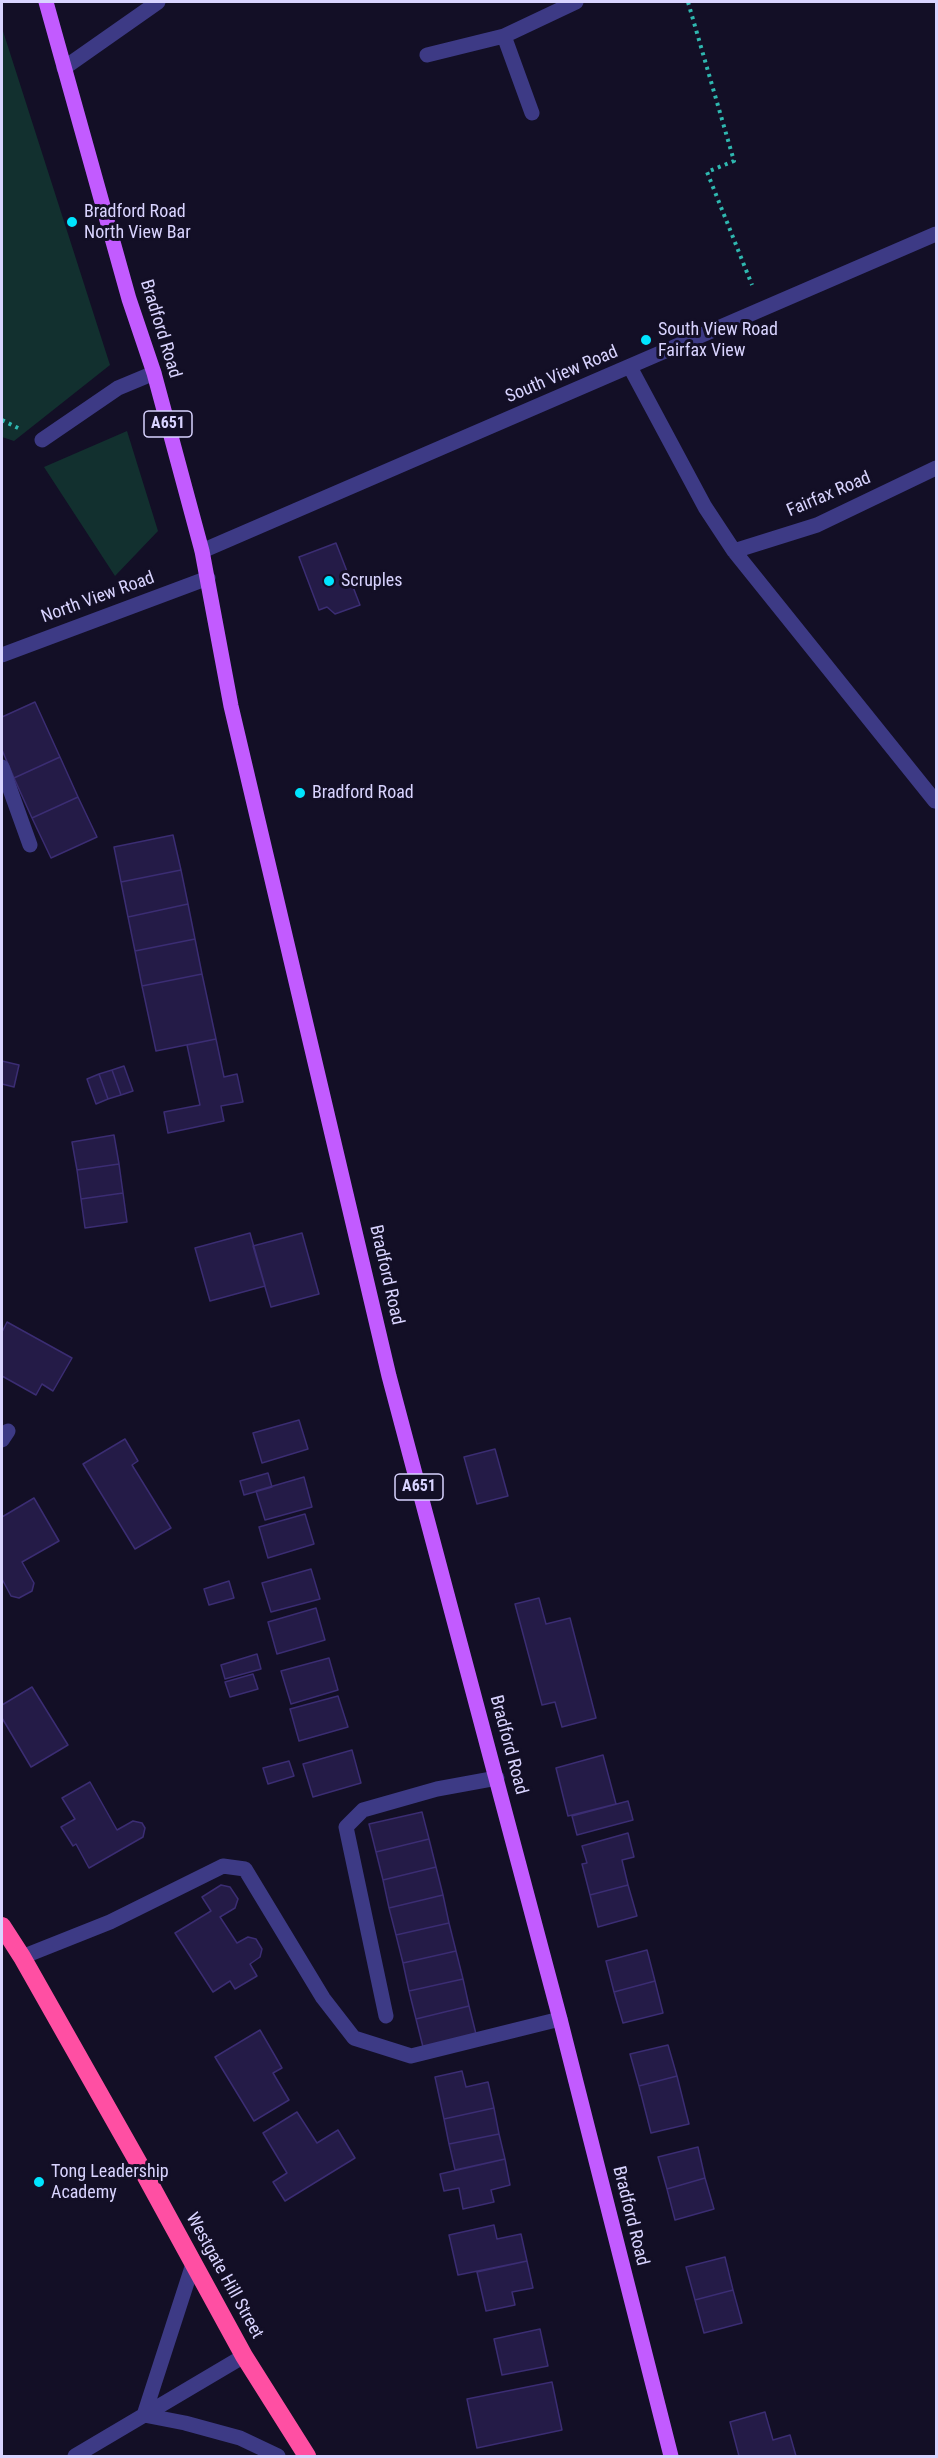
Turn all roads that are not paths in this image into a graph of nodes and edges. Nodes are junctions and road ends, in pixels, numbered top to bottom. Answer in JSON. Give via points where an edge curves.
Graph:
{"nodes":[{"id":1,"x":46,"y":2,"type":"edge"},
{"id":2,"x":158,"y":2,"type":"edge"},
{"id":3,"x":576,"y":2,"type":"edge"},
{"id":4,"x":504,"y":36,"type":"junction"},
{"id":5,"x":427,"y":55,"type":"dead end"},
{"id":6,"x":64,"y":68,"type":"junction"},
{"id":7,"x":532,"y":113,"type":"dead end"},
{"id":8,"x":936,"y":234,"type":"edge"},
{"id":9,"x":630,"y":367,"type":"junction"},
{"id":10,"x":154,"y":373,"type":"junction"},
{"id":11,"x":42,"y":440,"type":"dead end"},
{"id":12,"x":936,"y":468,"type":"edge"},
{"id":13,"x":202,"y":551,"type":"junction"},
{"id":14,"x":734,"y":551,"type":"junction"},
{"id":15,"x":207,"y":579,"type":"junction"},
{"id":16,"x":2,"y":655,"type":"edge"},
{"id":17,"x":2,"y":767,"type":"edge"},
{"id":18,"x":936,"y":800,"type":"edge"},
{"id":19,"x":30,"y":845,"type":"dead end"},
{"id":20,"x":497,"y":1778,"type":"junction"},
{"id":21,"x":2,"y":1926,"type":"edge"},
{"id":22,"x":22,"y":1957,"type":"junction"},
{"id":23,"x":386,"y":2016,"type":"dead end"},
{"id":24,"x":560,"y":2019,"type":"junction"},
{"id":25,"x":193,"y":2264,"type":"junction"},
{"id":26,"x":244,"y":2356,"type":"junction"},
{"id":27,"x":144,"y":2415,"type":"junction"},
{"id":28,"x":75,"y":2457,"type":"edge"},
{"id":29,"x":278,"y":2457,"type":"edge"},
{"id":30,"x":307,"y":2457,"type":"edge"},
{"id":31,"x":671,"y":2457,"type":"edge"}],
"edges":[{"from":1,"to":6,"type":"main road","name":"Bradford Road","number":"A651"},
{"from":2,"to":6,"type":"street"},
{"from":3,"to":4,"type":"street"},
{"from":4,"to":5,"type":"street"},
{"from":4,"to":7,"type":"street"},
{"from":6,"to":10,"type":"main road","name":"Bradford Road","number":"A651","via":[[129,299]]},
{"from":8,"to":9,"type":"street","name":"South View Road"},
{"from":9,"to":13,"type":"street","name":"South View Road"},
{"from":9,"to":14,"type":"street","via":[[705,507]]},
{"from":10,"to":11,"type":"street","via":[[118,388]]},
{"from":10,"to":13,"type":"main road","name":"Bradford Road","number":"A651"},
{"from":12,"to":14,"type":"street","name":"Fairfax Road","via":[[817,525]]},
{"from":13,"to":15,"type":"main road","name":"Bradford Road","number":"A651"},
{"from":14,"to":18,"type":"street"},
{"from":15,"to":16,"type":"street","name":"North View Road"},
{"from":15,"to":20,"type":"main road","name":"Bradford Road","number":"A651","via":[[231,706],[389,1376]]},
{"from":17,"to":19,"type":"street"},
{"from":20,"to":23,"type":"street","via":[[363,1810],[346,1827]]},
{"from":20,"to":24,"type":"main road","name":"Bradford Road","number":"A651"},
{"from":21,"to":22,"type":"highway","name":"Westgate Hill Street"},
{"from":22,"to":24,"type":"street","via":[[110,1922],[223,1866],[245,1869],[323,1998],[354,2038],[411,2056]]},
{"from":22,"to":25,"type":"highway","name":"Westgate Hill Street"},
{"from":24,"to":31,"type":"main road","name":"Bradford Road","number":"A651"},
{"from":25,"to":26,"type":"highway","name":"Westgate Hill Street"},
{"from":25,"to":27,"type":"street"},
{"from":26,"to":27,"type":"street"},
{"from":26,"to":30,"type":"highway","name":"Westgate Hill Street"},
{"from":27,"to":28,"type":"street"},
{"from":27,"to":29,"type":"street","via":[[240,2438]]}]}
